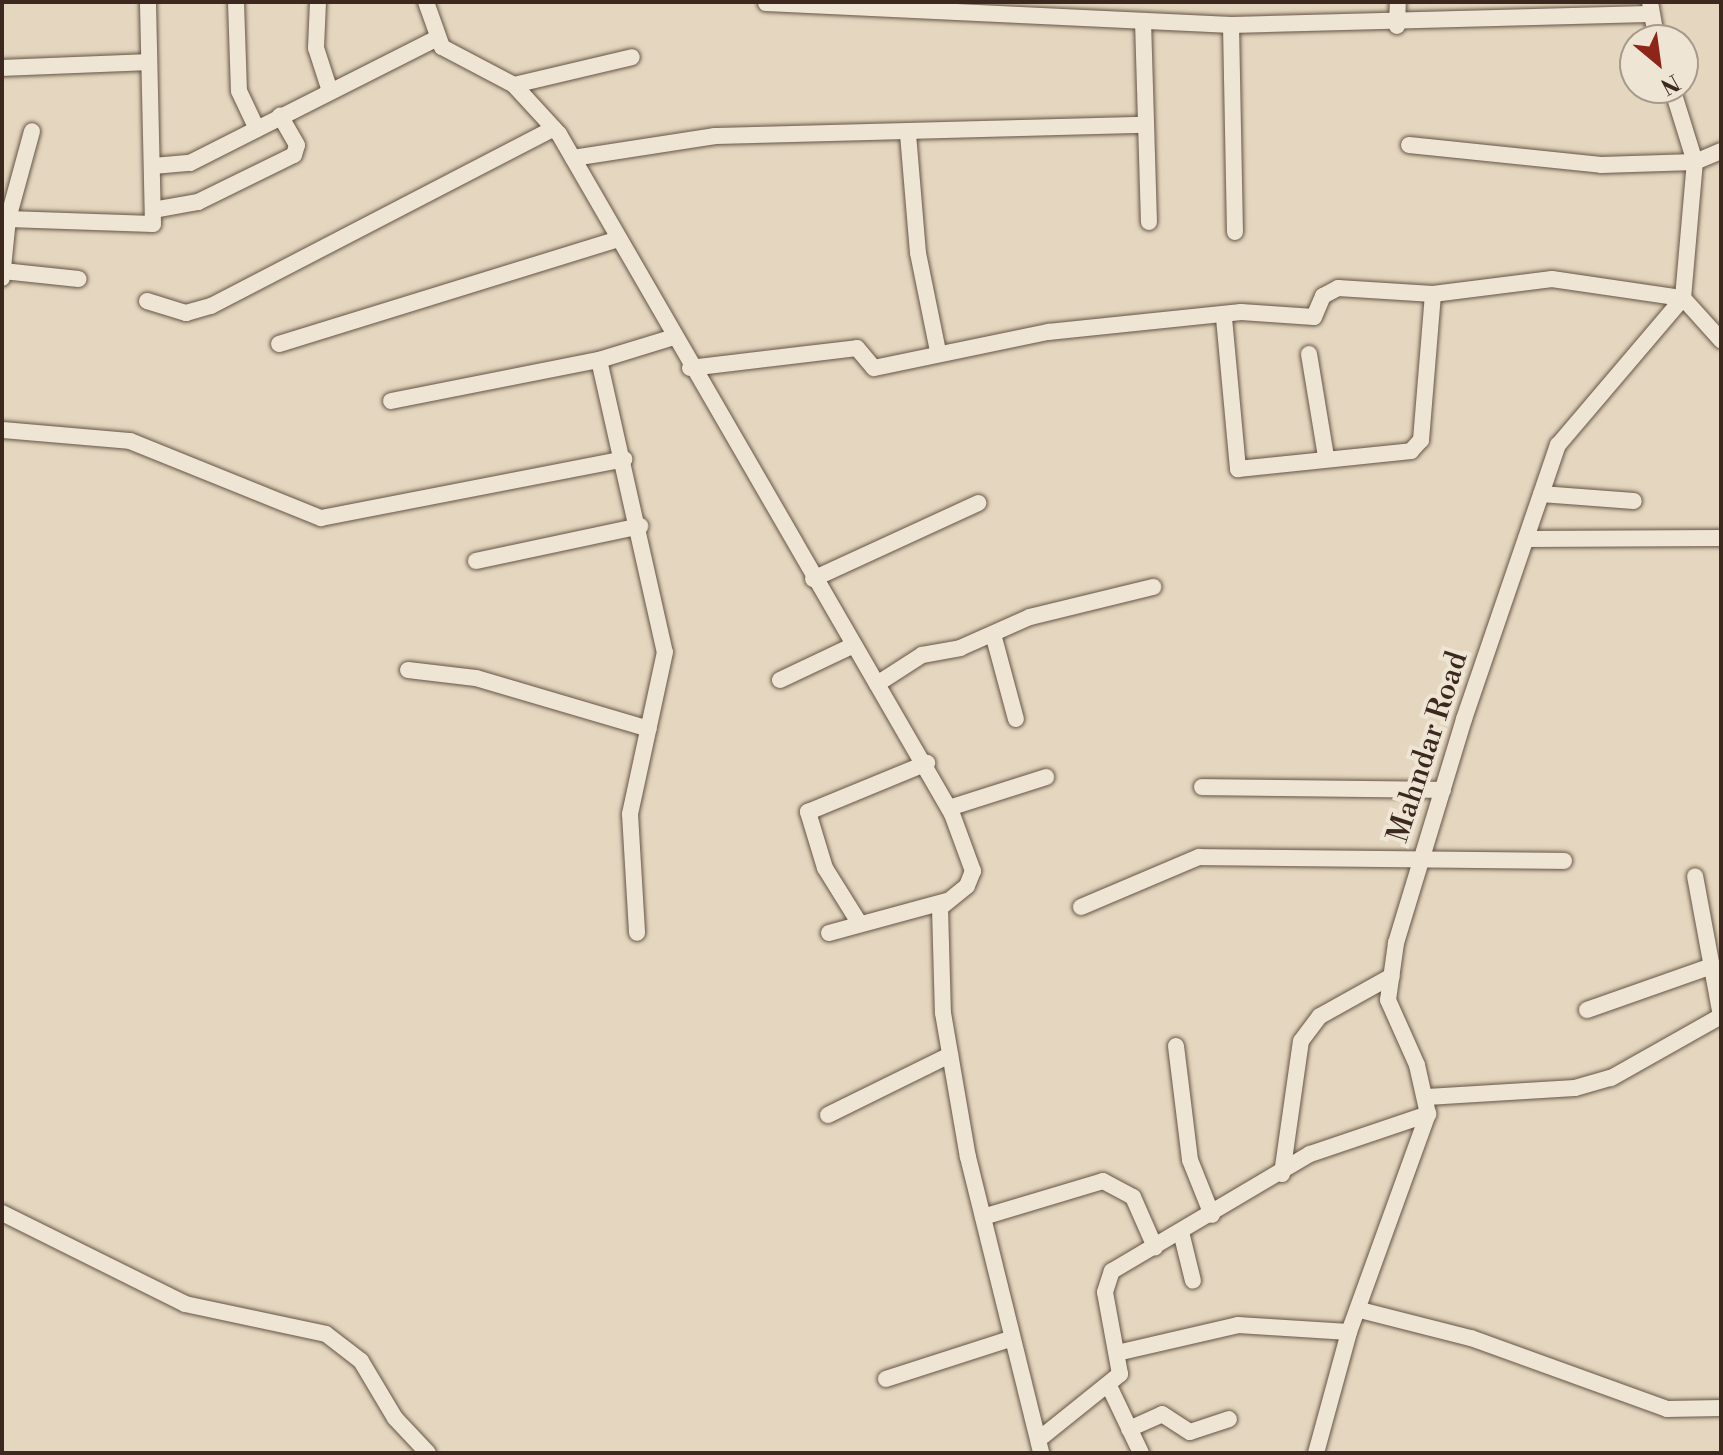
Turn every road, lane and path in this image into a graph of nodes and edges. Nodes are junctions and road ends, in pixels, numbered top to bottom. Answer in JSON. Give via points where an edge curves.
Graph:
{"nodes":[{"id":1,"x":148,"y":2,"type":"edge"},
{"id":2,"x":236,"y":2,"type":"edge"},
{"id":3,"x":318,"y":2,"type":"edge"},
{"id":4,"x":426,"y":2,"type":"edge"},
{"id":5,"x":1127,"y":2,"type":"edge"},
{"id":6,"x":1398,"y":2,"type":"edge"},
{"id":7,"x":766,"y":3,"type":"edge"},
{"id":8,"x":960,"y":8,"type":"edge"},
{"id":9,"x":1650,"y":8,"type":"edge"},
{"id":10,"x":1136,"y":20,"type":"junction"},
{"id":11,"x":1231,"y":25,"type":"junction"},
{"id":12,"x":1397,"y":26,"type":"junction"},
{"id":13,"x":435,"y":39,"type":"junction"},
{"id":14,"x":632,"y":57,"type":"dead end"},
{"id":15,"x":149,"y":62,"type":"junction"},
{"id":16,"x":2,"y":68,"type":"edge"},
{"id":17,"x":514,"y":85,"type":"junction"},
{"id":18,"x":329,"y":88,"type":"junction"},
{"id":19,"x":1677,"y":104,"type":"edge"},
{"id":20,"x":280,"y":115,"type":"junction"},
{"id":21,"x":1146,"y":125,"type":"junction"},
{"id":22,"x":554,"y":128,"type":"junction"},
{"id":23,"x":257,"y":129,"type":"junction"},
{"id":24,"x":32,"y":131,"type":"dead end"},
{"id":25,"x":908,"y":134,"type":"junction"},
{"id":26,"x":1409,"y":145,"type":"dead end"},
{"id":27,"x":1721,"y":151,"type":"edge"},
{"id":28,"x":573,"y":158,"type":"junction"},
{"id":29,"x":1695,"y":162,"type":"junction"},
{"id":30,"x":153,"y":166,"type":"junction"},
{"id":31,"x":153,"y":210,"type":"junction"},
{"id":32,"x":5,"y":219,"type":"edge"},
{"id":33,"x":1149,"y":222,"type":"dead end"},
{"id":34,"x":1235,"y":232,"type":"dead end"},
{"id":35,"x":618,"y":239,"type":"junction"},
{"id":36,"x":3,"y":271,"type":"edge"},
{"id":37,"x":2,"y":278,"type":"edge"},
{"id":38,"x":79,"y":279,"type":"dead end"},
{"id":39,"x":1433,"y":294,"type":"junction"},
{"id":40,"x":1683,"y":298,"type":"junction"},
{"id":41,"x":147,"y":301,"type":"dead end"},
{"id":42,"x":1224,"y":318,"type":"junction"},
{"id":43,"x":674,"y":337,"type":"junction"},
{"id":44,"x":1721,"y":340,"type":"edge"},
{"id":45,"x":279,"y":344,"type":"dead end"},
{"id":46,"x":938,"y":351,"type":"junction"},
{"id":47,"x":1309,"y":354,"type":"dead end"},
{"id":48,"x":599,"y":360,"type":"junction"},
{"id":49,"x":690,"y":368,"type":"junction"},
{"id":50,"x":391,"y":401,"type":"dead end"},
{"id":51,"x":2,"y":430,"type":"edge"},
{"id":52,"x":1326,"y":457,"type":"junction"},
{"id":53,"x":624,"y":459,"type":"junction"},
{"id":54,"x":1541,"y":494,"type":"junction"},
{"id":55,"x":1634,"y":501,"type":"dead end"},
{"id":56,"x":978,"y":503,"type":"dead end"},
{"id":57,"x":640,"y":526,"type":"junction"},
{"id":58,"x":1721,"y":538,"type":"edge"},
{"id":59,"x":1526,"y":539,"type":"junction"},
{"id":60,"x":476,"y":561,"type":"dead end"},
{"id":61,"x":813,"y":579,"type":"junction"},
{"id":62,"x":1153,"y":587,"type":"dead end"},
{"id":63,"x":993,"y":634,"type":"junction"},
{"id":64,"x":852,"y":646,"type":"junction"},
{"id":65,"x":408,"y":670,"type":"dead end"},
{"id":66,"x":780,"y":680,"type":"dead end"},
{"id":67,"x":877,"y":684,"type":"junction"},
{"id":68,"x":1016,"y":719,"type":"dead end"},
{"id":69,"x":649,"y":729,"type":"junction"},
{"id":70,"x":927,"y":763,"type":"junction"},
{"id":71,"x":1046,"y":777,"type":"dead end"},
{"id":72,"x":1202,"y":787,"type":"dead end"},
{"id":73,"x":1443,"y":790,"type":"junction"},
{"id":74,"x":949,"y":808,"type":"junction"},
{"id":75,"x":1422,"y":856,"type":"junction"},
{"id":76,"x":1564,"y":861,"type":"dead end"},
{"id":77,"x":1695,"y":876,"type":"dead end"},
{"id":78,"x":947,"y":901,"type":"junction"},
{"id":79,"x":1081,"y":907,"type":"dead end"},
{"id":80,"x":858,"y":921,"type":"junction"},
{"id":81,"x":637,"y":933,"type":"dead end"},
{"id":82,"x":829,"y":933,"type":"dead end"},
{"id":83,"x":1712,"y":966,"type":"junction"},
{"id":84,"x":1392,"y":976,"type":"junction"},
{"id":85,"x":1587,"y":1010,"type":"dead end"},
{"id":86,"x":1176,"y":1046,"type":"dead end"},
{"id":87,"x":950,"y":1055,"type":"junction"},
{"id":88,"x":1427,"y":1106,"type":"junction"},
{"id":89,"x":828,"y":1115,"type":"dead end"},
{"id":90,"x":1282,"y":1174,"type":"junction"},
{"id":91,"x":2,"y":1213,"type":"edge"},
{"id":92,"x":1212,"y":1215,"type":"junction"},
{"id":93,"x":983,"y":1217,"type":"junction"},
{"id":94,"x":1181,"y":1232,"type":"junction"},
{"id":95,"x":1155,"y":1247,"type":"junction"},
{"id":96,"x":1193,"y":1281,"type":"dead end"},
{"id":97,"x":1360,"y":1310,"type":"junction"},
{"id":98,"x":1349,"y":1332,"type":"junction"},
{"id":99,"x":1010,"y":1339,"type":"junction"},
{"id":100,"x":1117,"y":1353,"type":"junction"},
{"id":101,"x":886,"y":1379,"type":"dead end"},
{"id":102,"x":1110,"y":1388,"type":"junction"},
{"id":103,"x":1721,"y":1408,"type":"edge"},
{"id":104,"x":1229,"y":1419,"type":"dead end"},
{"id":105,"x":1129,"y":1429,"type":"junction"},
{"id":106,"x":1042,"y":1444,"type":"edge"},
{"id":107,"x":428,"y":1453,"type":"edge"},
{"id":108,"x":1141,"y":1453,"type":"edge"},
{"id":109,"x":1316,"y":1453,"type":"edge"}],
"edges":[{"from":1,"to":15,"type":"street"},
{"from":2,"to":23,"type":"street","via":[[239,91]]},
{"from":3,"to":18,"type":"street","via":[[316,48]]},
{"from":4,"to":13,"type":"street"},
{"from":5,"to":10,"type":"street"},
{"from":6,"to":12,"type":"street"},
{"from":7,"to":8,"type":"street"},
{"from":8,"to":10,"type":"street"},
{"from":9,"to":12,"type":"street"},
{"from":10,"to":11,"type":"street"},
{"from":10,"to":21,"type":"street"},
{"from":11,"to":12,"type":"street"},
{"from":11,"to":34,"type":"street"},
{"from":13,"to":17,"type":"street"},
{"from":13,"to":18,"type":"street"},
{"from":14,"to":17,"type":"street"},
{"from":15,"to":16,"type":"street"},
{"from":15,"to":30,"type":"street"},
{"from":17,"to":22,"type":"street"},
{"from":18,"to":20,"type":"street"},
{"from":19,"to":29,"type":"street"},
{"from":20,"to":23,"type":"street"},
{"from":20,"to":31,"type":"street","via":[[298,148],[294,155],[198,202]]},
{"from":21,"to":25,"type":"street"},
{"from":21,"to":33,"type":"street"},
{"from":22,"to":28,"type":"street"},
{"from":22,"to":41,"type":"street","via":[[211,306],[186,313]]},
{"from":23,"to":30,"type":"street","via":[[190,163]]},
{"from":24,"to":32,"type":"street"},
{"from":25,"to":28,"type":"street","via":[[659,140]]},
{"from":25,"to":46,"type":"street","via":[[918,253]]},
{"from":26,"to":29,"type":"street","via":[[1601,165]]},
{"from":27,"to":29,"type":"street"},
{"from":28,"to":35,"type":"street"},
{"from":29,"to":40,"type":"street"},
{"from":30,"to":31,"type":"street"},
{"from":31,"to":32,"type":"street","via":[[153,224]]},
{"from":32,"to":36,"type":"street"},
{"from":35,"to":43,"type":"street"},
{"from":35,"to":45,"type":"street"},
{"from":36,"to":37,"type":"street"},
{"from":36,"to":38,"type":"street"},
{"from":39,"to":40,"type":"street","via":[[1552,279]]},
{"from":39,"to":42,"type":"street","via":[[1338,288],[1323,296],[1314,317],[1241,312]]},
{"from":39,"to":52,"type":"street","via":[[1419,447]]},
{"from":40,"to":44,"type":"street"},
{"from":40,"to":54,"type":"street","name":"Mahndar Road","via":[[1558,445]]},
{"from":42,"to":46,"type":"street","via":[[1048,332]]},
{"from":42,"to":52,"type":"street","via":[[1238,469]]},
{"from":43,"to":48,"type":"street"},
{"from":43,"to":49,"type":"street"},
{"from":46,"to":49,"type":"street","via":[[874,368],[857,348]]},
{"from":47,"to":52,"type":"street"},
{"from":48,"to":50,"type":"street"},
{"from":48,"to":53,"type":"street"},
{"from":49,"to":61,"type":"street"},
{"from":51,"to":53,"type":"street","via":[[130,441],[321,518]]},
{"from":53,"to":57,"type":"street"},
{"from":54,"to":55,"type":"street"},
{"from":54,"to":59,"type":"street","name":"Mahndar Road"},
{"from":56,"to":61,"type":"street"},
{"from":57,"to":60,"type":"street"},
{"from":57,"to":69,"type":"street","via":[[665,652]]},
{"from":58,"to":59,"type":"street"},
{"from":59,"to":73,"type":"street","name":"Mahndar Road"},
{"from":61,"to":64,"type":"street"},
{"from":62,"to":63,"type":"street","via":[[1030,617]]},
{"from":63,"to":67,"type":"street","via":[[922,655]]},
{"from":63,"to":68,"type":"street"},
{"from":64,"to":66,"type":"street"},
{"from":64,"to":67,"type":"street"},
{"from":65,"to":69,"type":"street","via":[[476,678]]},
{"from":67,"to":70,"type":"street"},
{"from":69,"to":81,"type":"street","via":[[630,814]]},
{"from":70,"to":74,"type":"street"},
{"from":70,"to":80,"type":"street","via":[[808,812],[825,868]]},
{"from":71,"to":74,"type":"street"},
{"from":72,"to":73,"type":"street"},
{"from":73,"to":75,"type":"street","name":"Mahndar Road"},
{"from":74,"to":78,"type":"street","via":[[973,871],[967,886]]},
{"from":75,"to":76,"type":"street"},
{"from":75,"to":79,"type":"street","via":[[1199,857]]},
{"from":75,"to":84,"type":"street","name":"Mahndar Road"},
{"from":77,"to":83,"type":"street"},
{"from":78,"to":80,"type":"street"},
{"from":78,"to":87,"type":"street","via":[[939,920]]},
{"from":80,"to":82,"type":"street"},
{"from":83,"to":85,"type":"street"},
{"from":83,"to":88,"type":"street","via":[[1721,1016],[1611,1078],[1575,1088]]},
{"from":84,"to":88,"type":"street","name":"Mahndar Road","via":[[1388,1000]]},
{"from":84,"to":90,"type":"street","via":[[1320,1016],[1293,1055]]},
{"from":86,"to":92,"type":"street","via":[[1190,1160]]},
{"from":87,"to":89,"type":"street"},
{"from":87,"to":93,"type":"street"},
{"from":88,"to":90,"type":"street","via":[[1310,1154]]},
{"from":88,"to":97,"type":"street"},
{"from":90,"to":92,"type":"street"},
{"from":91,"to":107,"type":"street","via":[[185,1304],[326,1334],[361,1361],[395,1418]]},
{"from":92,"to":94,"type":"street"},
{"from":93,"to":95,"type":"street","via":[[1103,1181],[1133,1197]]},
{"from":93,"to":99,"type":"street"},
{"from":94,"to":95,"type":"street"},
{"from":94,"to":96,"type":"street"},
{"from":95,"to":100,"type":"street","via":[[1105,1278]]},
{"from":97,"to":98,"type":"street"},
{"from":97,"to":103,"type":"street","via":[[1471,1338],[1667,1409]]},
{"from":98,"to":100,"type":"street","via":[[1238,1325]]},
{"from":98,"to":109,"type":"street"},
{"from":99,"to":101,"type":"street"},
{"from":99,"to":106,"type":"street"},
{"from":100,"to":102,"type":"street","via":[[1120,1374]]},
{"from":102,"to":105,"type":"street"},
{"from":102,"to":106,"type":"street"},
{"from":104,"to":105,"type":"street","via":[[1190,1432],[1162,1414]]},
{"from":105,"to":108,"type":"street"}]}
